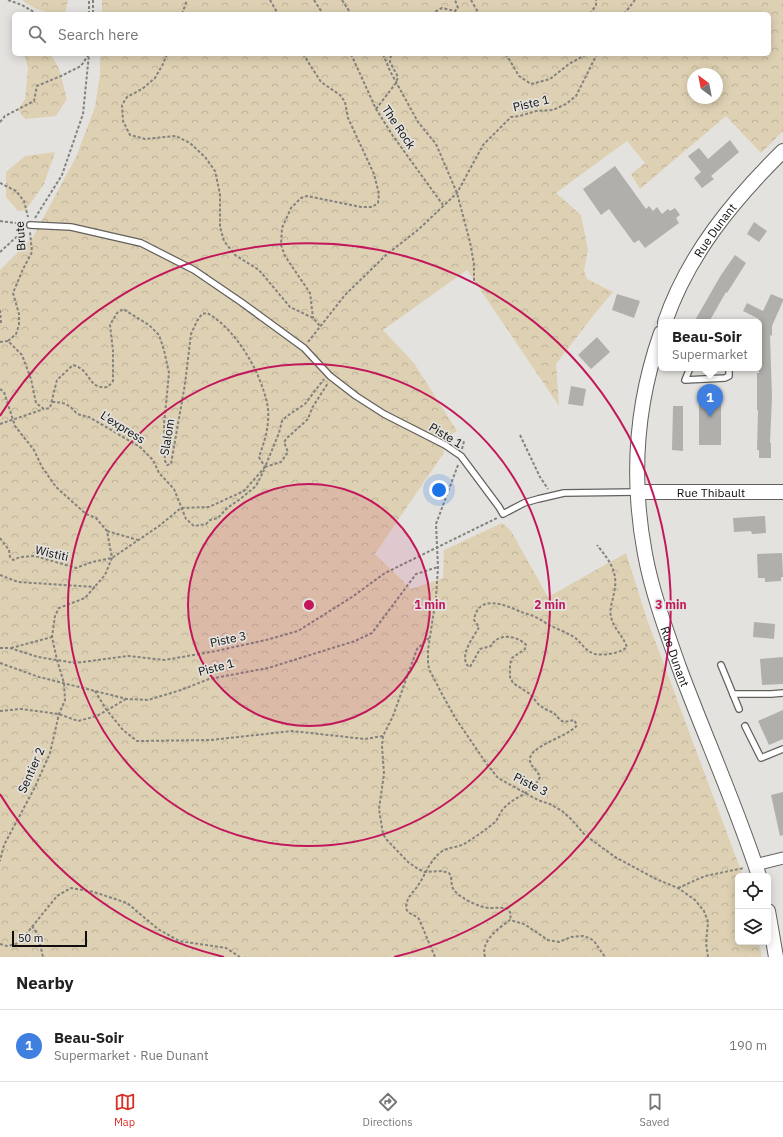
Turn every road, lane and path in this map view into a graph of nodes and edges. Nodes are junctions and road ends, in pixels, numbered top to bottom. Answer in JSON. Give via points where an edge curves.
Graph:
{"nodes":[{"id":1,"x":8,"y":0,"type":"edge"},
{"id":2,"x":89,"y":0,"type":"edge"},
{"id":3,"x":93,"y":0,"type":"edge"},
{"id":4,"x":188,"y":0,"type":"edge"},
{"id":5,"x":270,"y":0,"type":"edge"},
{"id":6,"x":314,"y":0,"type":"edge"},
{"id":7,"x":342,"y":0,"type":"edge"},
{"id":8,"x":455,"y":0,"type":"edge"},
{"id":9,"x":471,"y":0,"type":"edge"},
{"id":10,"x":596,"y":0,"type":"edge"},
{"id":11,"x":634,"y":0,"type":"edge"},
{"id":12,"x":34,"y":12,"type":"edge"},
{"id":13,"x":88,"y":12,"type":"edge"},
{"id":14,"x":93,"y":12,"type":"edge"},
{"id":15,"x":183,"y":12,"type":"edge"},
{"id":16,"x":277,"y":12,"type":"edge"},
{"id":17,"x":322,"y":12,"type":"edge"},
{"id":18,"x":350,"y":12,"type":"edge"},
{"id":19,"x":435,"y":12,"type":"edge"},
{"id":20,"x":478,"y":12,"type":"edge"},
{"id":21,"x":591,"y":12,"type":"edge"},
{"id":22,"x":625,"y":12,"type":"edge"},
{"id":23,"x":88,"y":56,"type":"edge"},
{"id":24,"x":89,"y":56,"type":"edge"},
{"id":25,"x":166,"y":56,"type":"edge"},
{"id":26,"x":304,"y":56,"type":"edge"},
{"id":27,"x":352,"y":56,"type":"edge"},
{"id":28,"x":384,"y":56,"type":"edge"},
{"id":29,"x":392,"y":56,"type":"edge"},
{"id":30,"x":507,"y":56,"type":"edge"},
{"id":31,"x":583,"y":56,"type":"edge"},
{"id":32,"x":596,"y":56,"type":"edge"},
{"id":33,"x":396,"y":82,"type":"junction"},
{"id":34,"x":376,"y":109,"type":"junction"},
{"id":35,"x":0,"y":122,"type":"edge"},
{"id":36,"x":783,"y":151,"type":"edge"},
{"id":37,"x":0,"y":183,"type":"edge"},
{"id":38,"x":457,"y":193,"type":"junction"},
{"id":39,"x":443,"y":205,"type":"junction"},
{"id":40,"x":0,"y":221,"type":"edge"},
{"id":41,"x":30,"y":225,"type":"junction"},
{"id":42,"x":0,"y":252,"type":"edge"},
{"id":43,"x":474,"y":281,"type":"dead end"},
{"id":44,"x":0,"y":310,"type":"edge"},
{"id":45,"x":313,"y":318,"type":"junction"},
{"id":46,"x":666,"y":319,"type":"edge"},
{"id":47,"x":0,"y":325,"type":"edge"},
{"id":48,"x":320,"y":326,"type":"junction"},
{"id":49,"x":8,"y":341,"type":"junction"},
{"id":50,"x":0,"y":342,"type":"edge"},
{"id":51,"x":658,"y":343,"type":"edge"},
{"id":52,"x":304,"y":348,"type":"junction"},
{"id":53,"x":689,"y":371,"type":"edge"},
{"id":54,"x":729,"y":371,"type":"edge"},
{"id":55,"x":330,"y":376,"type":"junction"},
{"id":56,"x":0,"y":389,"type":"edge"},
{"id":57,"x":52,"y":402,"type":"junction"},
{"id":58,"x":44,"y":409,"type":"junction"},
{"id":59,"x":13,"y":419,"type":"junction"},
{"id":60,"x":0,"y":424,"type":"edge"},
{"id":61,"x":520,"y":435,"type":"dead end"},
{"id":62,"x":461,"y":456,"type":"junction"},
{"id":63,"x":265,"y":467,"type":"junction"},
{"id":64,"x":638,"y":492,"type":"junction"},
{"id":65,"x":783,"y":492,"type":"edge"},
{"id":66,"x":551,"y":495,"type":"junction"},
{"id":67,"x":181,"y":508,"type":"junction"},
{"id":68,"x":502,"y":515,"type":"dead end"},
{"id":69,"x":107,"y":531,"type":"junction"},
{"id":70,"x":0,"y":538,"type":"edge"},
{"id":71,"x":138,"y":540,"type":"junction"},
{"id":72,"x":597,"y":545,"type":"dead end"},
{"id":73,"x":437,"y":546,"type":"junction"},
{"id":74,"x":112,"y":558,"type":"junction"},
{"id":75,"x":438,"y":567,"type":"junction"},
{"id":76,"x":0,"y":575,"type":"edge"},
{"id":77,"x":95,"y":588,"type":"junction"},
{"id":78,"x":430,"y":636,"type":"junction"},
{"id":79,"x":52,"y":637,"type":"junction"},
{"id":80,"x":0,"y":648,"type":"edge"},
{"id":81,"x":10,"y":648,"type":"junction"},
{"id":82,"x":57,"y":660,"type":"junction"},
{"id":83,"x":0,"y":663,"type":"edge"},
{"id":84,"x":721,"y":665,"type":"dead end"},
{"id":85,"x":64,"y":683,"type":"junction"},
{"id":86,"x":95,"y":690,"type":"junction"},
{"id":87,"x":783,"y":693,"type":"edge"},
{"id":88,"x":733,"y":694,"type":"junction"},
{"id":89,"x":127,"y":699,"type":"junction"},
{"id":90,"x":106,"y":709,"type":"junction"},
{"id":91,"x":739,"y":709,"type":"dead end"},
{"id":92,"x":0,"y":711,"type":"edge"},
{"id":93,"x":60,"y":714,"type":"junction"},
{"id":94,"x":746,"y":726,"type":"dead end"},
{"id":95,"x":383,"y":736,"type":"junction"},
{"id":96,"x":783,"y":749,"type":"edge"},
{"id":97,"x":526,"y":793,"type":"junction"},
{"id":98,"x":783,"y":858,"type":"edge"},
{"id":99,"x":0,"y":861,"type":"edge"},
{"id":100,"x":753,"y":869,"type":"edge"},
{"id":101,"x":425,"y":872,"type":"junction"},
{"id":102,"x":678,"y":888,"type":"junction"},
{"id":103,"x":510,"y":920,"type":"junction"},
{"id":104,"x":32,"y":926,"type":"junction"},
{"id":105,"x":771,"y":928,"type":"edge"},
{"id":106,"x":0,"y":944,"type":"edge"},
{"id":107,"x":43,"y":957,"type":"edge"},
{"id":108,"x":240,"y":957,"type":"edge"},
{"id":109,"x":435,"y":957,"type":"edge"},
{"id":110,"x":485,"y":957,"type":"edge"},
{"id":111,"x":604,"y":957,"type":"edge"},
{"id":112,"x":708,"y":957,"type":"edge"},
{"id":113,"x":776,"y":957,"type":"edge"}],
"edges":[{"from":1,"to":12,"type":"path"},
{"from":2,"to":13,"type":"path"},
{"from":3,"to":14,"type":"path"},
{"from":4,"to":15,"type":"path"},
{"from":5,"to":16,"type":"path"},
{"from":6,"to":17,"type":"path"},
{"from":7,"to":18,"type":"path"},
{"from":8,"to":19,"type":"path","via":[[458,8],[456,11],[442,8]]},
{"from":9,"to":20,"type":"path"},
{"from":10,"to":21,"type":"path"},
{"from":11,"to":22,"type":"path"},
{"from":23,"to":35,"type":"path","via":[[81,66],[37,86],[34,101],[5,116]]},
{"from":24,"to":41,"type":"path","via":[[83,114],[62,175]]},
{"from":25,"to":45,"type":"path","via":[[155,78],[127,98],[122,106],[123,121],[130,135],[145,139],[176,136],[190,143],[205,157],[215,171],[220,194],[220,227],[224,241],[235,255],[259,270],[290,307]]},
{"from":26,"to":45,"type":"path","via":[[321,82],[340,95],[345,102],[348,118],[374,174],[379,194],[378,203],[372,207],[307,196],[291,208],[282,228],[281,244],[285,256],[310,293]]},
{"from":27,"to":34,"type":"path","name":"The Rock"},
{"from":28,"to":33,"type":"path"},
{"from":29,"to":33,"type":"path","via":[[390,62],[398,77]]},
{"from":30,"to":31,"type":"path","via":[[519,76],[531,84],[550,79],[568,64]]},
{"from":32,"to":38,"type":"path","name":"Piste 1","via":[[576,96],[566,104],[553,110],[536,110],[511,117],[483,145]]},
{"from":33,"to":34,"type":"path"},
{"from":33,"to":38,"type":"path","via":[[418,122],[436,144]]},
{"from":34,"to":39,"type":"path","name":"The Rock"},
{"from":36,"to":46,"type":"street","name":"Rue Dunant","via":[[746,189],[708,237],[679,289]]},
{"from":37,"to":41,"type":"path","name":"Brute","via":[[16,191],[24,201]]},
{"from":38,"to":39,"type":"path","name":"Piste 1"},
{"from":38,"to":43,"type":"path","via":[[470,242]]},
{"from":39,"to":48,"type":"path","name":"Piste 1","via":[[345,295]]},
{"from":40,"to":41,"type":"path"},
{"from":41,"to":42,"type":"path"},
{"from":41,"to":49,"type":"path","name":"Brute","via":[[32,252],[13,294],[19,324],[16,334]]},
{"from":41,"to":52,"type":"lane","via":[[71,227],[140,243],[194,270]]},
{"from":44,"to":47,"type":"path"},
{"from":45,"to":48,"type":"path"},
{"from":48,"to":52,"type":"path","name":"Piste 1"},
{"from":49,"to":50,"type":"path"},
{"from":49,"to":58,"type":"path","via":[[22,355],[36,403]]},
{"from":51,"to":64,"type":"street","name":"Rue Dunant","via":[[648,375],[642,409]]},
{"from":52,"to":55,"type":"lane","name":"Piste 1"},
{"from":53,"to":54,"type":"lane","via":[[685,380],[727,378]]},
{"from":55,"to":62,"type":"lane","name":"Piste 1","via":[[384,414]]},
{"from":55,"to":63,"type":"path","via":[[325,378],[305,404],[282,421]]},
{"from":55,"to":63,"type":"path","via":[[308,418],[284,442],[288,452],[281,462]]},
{"from":56,"to":59,"type":"path","via":[[4,392]]},
{"from":57,"to":58,"type":"path","via":[[50,408]]},
{"from":57,"to":63,"type":"path","name":"Slalom","via":[[57,380],[73,365],[80,367],[94,385],[100,388],[108,387],[113,381],[110,325],[117,313],[123,309],[149,325],[159,335],[164,350],[169,373],[164,424],[165,461],[167,465],[171,464],[186,384],[191,334],[202,314],[207,312],[229,330],[246,354],[258,378],[267,404],[267,435],[259,457]]},
{"from":57,"to":67,"type":"path","name":"L'express","via":[[65,402],[77,414],[89,417],[140,447],[174,489]]},
{"from":58,"to":59,"type":"path"},
{"from":59,"to":60,"type":"path"},
{"from":59,"to":69,"type":"path","via":[[15,426],[34,450],[56,487],[86,514],[96,518]]},
{"from":61,"to":66,"type":"path"},
{"from":62,"to":66,"type":"lane","via":[[503,514],[524,503]]},
{"from":62,"to":73,"type":"path","name":"Piste 1","via":[[436,524]]},
{"from":63,"to":67,"type":"path","via":[[244,490],[232,497],[209,507]]},
{"from":63,"to":67,"type":"path","name":"L'express","via":[[256,486],[218,518],[206,524],[194,526],[186,519]]},
{"from":64,"to":65,"type":"street","name":"Rue Thibault"},
{"from":64,"to":66,"type":"lane","via":[[576,492]]},
{"from":64,"to":100,"type":"street","name":"Rue Dunant","via":[[645,555],[658,604]]},
{"from":67,"to":71,"type":"path"},
{"from":68,"to":73,"type":"path","name":"Piste 3"},
{"from":69,"to":71,"type":"path"},
{"from":69,"to":74,"type":"path"},
{"from":70,"to":74,"type":"path","name":"Wistiti","via":[[13,560],[35,556],[76,568]]},
{"from":71,"to":74,"type":"path"},
{"from":72,"to":97,"type":"path","via":[[608,558],[616,577],[610,616],[627,647],[621,651],[603,654],[590,651],[574,637],[547,625],[542,620],[495,602],[481,607],[474,615],[479,627],[469,646],[465,663],[470,667],[477,652],[491,646],[497,639],[512,637],[520,640],[526,645],[525,649],[512,658],[510,677],[513,683],[560,720],[574,720],[577,725],[568,733],[537,748],[530,755],[531,764],[540,777]]},
{"from":73,"to":75,"type":"path","name":"Piste 1"},
{"from":73,"to":82,"type":"path","name":"Piste 3","via":[[385,573],[298,631],[165,660],[128,656],[75,663]]},
{"from":74,"to":77,"type":"path","via":[[105,575]]},
{"from":75,"to":78,"type":"path","name":"Piste 3"},
{"from":75,"to":89,"type":"path","name":"Piste 1","via":[[416,574],[372,633],[355,641],[268,668],[209,679],[148,700]]},
{"from":76,"to":77,"type":"path","via":[[18,582]]},
{"from":77,"to":79,"type":"path","via":[[85,598],[59,608],[55,616]]},
{"from":78,"to":95,"type":"path","via":[[418,649]]},
{"from":78,"to":97,"type":"path","name":"Piste 3","via":[[429,669],[456,719],[498,778]]},
{"from":79,"to":81,"type":"path"},
{"from":79,"to":82,"type":"path","name":"Sentier 2"},
{"from":80,"to":81,"type":"path","name":"Piste 3"},
{"from":81,"to":82,"type":"path","name":"Piste 3"},
{"from":82,"to":85,"type":"path","name":"Sentier 2"},
{"from":83,"to":85,"type":"path","name":"Piste 1"},
{"from":84,"to":88,"type":"lane"},
{"from":85,"to":86,"type":"path","name":"Piste 1"},
{"from":85,"to":93,"type":"path","name":"Sentier 2","via":[[64,700]]},
{"from":86,"to":89,"type":"path","name":"Piste 1"},
{"from":86,"to":90,"type":"path"},
{"from":87,"to":88,"type":"lane"},
{"from":88,"to":91,"type":"lane"},
{"from":89,"to":90,"type":"path"},
{"from":90,"to":93,"type":"path","via":[[97,716],[78,721]]},
{"from":90,"to":95,"type":"path","via":[[123,730],[138,740],[211,740],[292,731],[365,739]]},
{"from":92,"to":93,"type":"path","via":[[21,709]]},
{"from":93,"to":99,"type":"path","name":"Sentier 2","via":[[50,753],[4,845]]},
{"from":94,"to":96,"type":"lane","via":[[760,758]]},
{"from":95,"to":101,"type":"path","via":[[384,774],[379,810],[383,834],[408,862]]},
{"from":97,"to":101,"type":"path","via":[[504,807],[495,821],[462,845],[440,852]]},
{"from":97,"to":102,"type":"path","name":"Piste 3","via":[[562,811],[585,835],[614,857]]},
{"from":98,"to":100,"type":"street"},
{"from":100,"to":102,"type":"path","via":[[705,876]]},
{"from":101,"to":103,"type":"path","via":[[449,873],[454,890],[480,907],[508,909],[511,914]]},
{"from":101,"to":109,"type":"path","via":[[416,889],[408,897],[406,907],[411,915],[419,919]]},
{"from":102,"to":112,"type":"path","name":"Piste 3","via":[[695,900],[704,911],[708,922]]},
{"from":103,"to":110,"type":"path","via":[[486,944]]},
{"from":103,"to":111,"type":"path","via":[[524,924],[548,940],[560,942],[571,936],[589,938],[594,941]]},
{"from":104,"to":106,"type":"path","via":[[16,944]]},
{"from":104,"to":107,"type":"path","via":[[38,935]]},
{"from":104,"to":108,"type":"path","via":[[57,896],[70,888],[94,892],[127,903],[158,929],[179,941],[226,948]]},
{"from":105,"to":113,"type":"street"}]}
